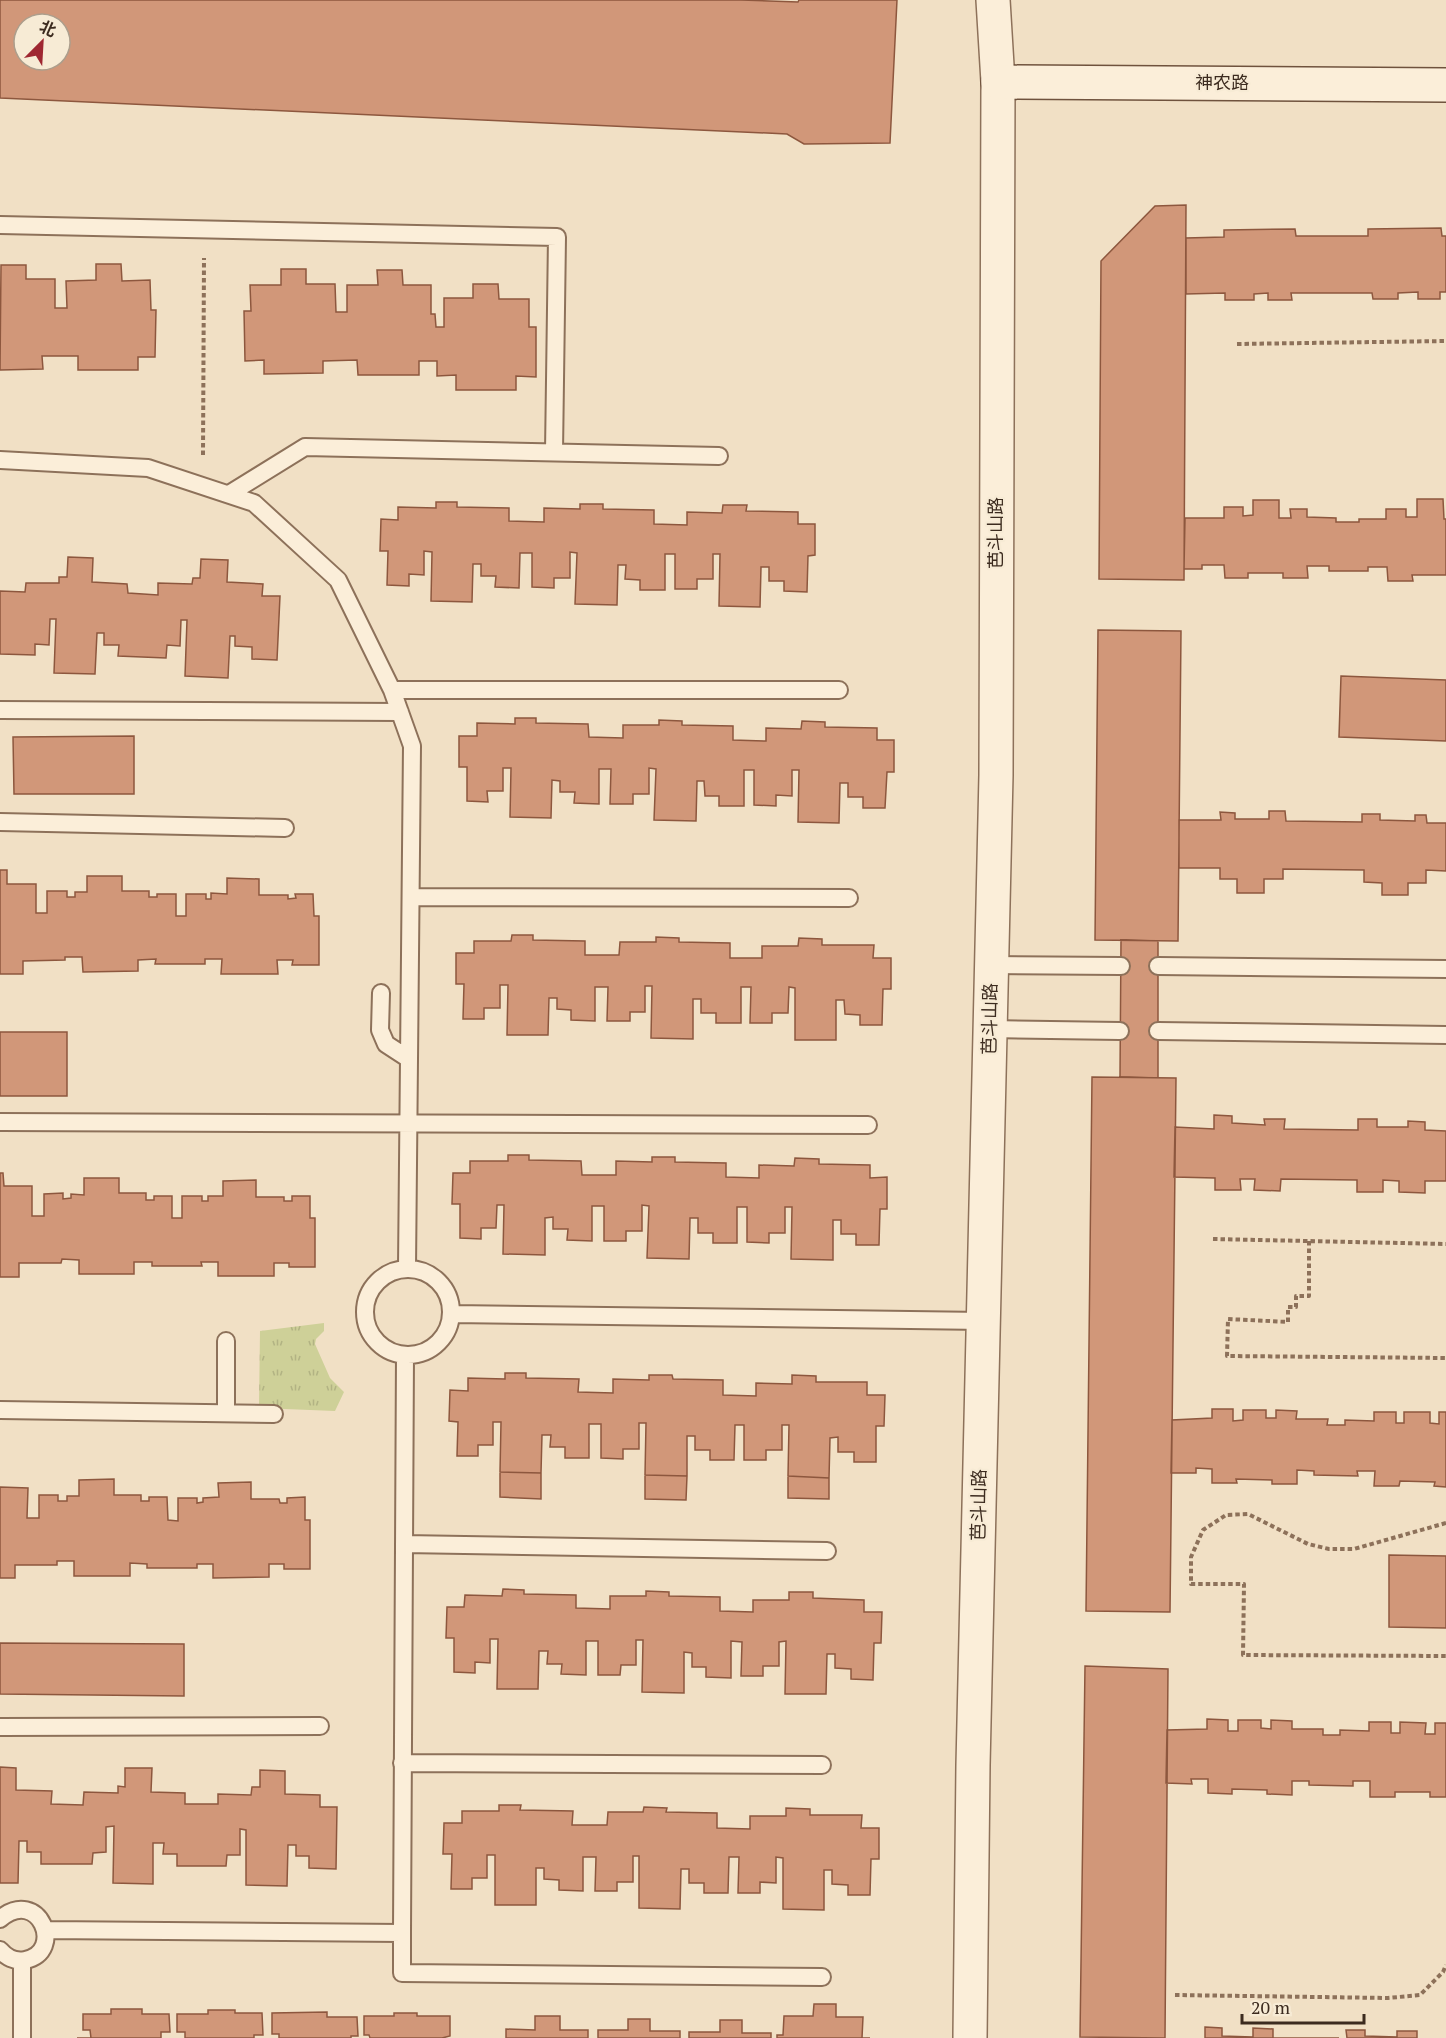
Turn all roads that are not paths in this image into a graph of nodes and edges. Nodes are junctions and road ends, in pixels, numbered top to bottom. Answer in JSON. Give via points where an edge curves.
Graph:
{"nodes":[{"id":1,"x":993,"y":0,"type":"edge"},
{"id":2,"x":998,"y":82,"type":"junction"},
{"id":3,"x":1446,"y":85,"type":"edge"},
{"id":4,"x":0,"y":225,"type":"edge"},
{"id":5,"x":554,"y":452,"type":"junction"},
{"id":6,"x":719,"y":456,"type":"dead end"},
{"id":7,"x":0,"y":460,"type":"edge"},
{"id":8,"x":229,"y":494,"type":"junction"},
{"id":9,"x":392,"y":690,"type":"junction"},
{"id":10,"x":839,"y":690,"type":"dead end"},
{"id":11,"x":0,"y":710,"type":"edge"},
{"id":12,"x":400,"y":712,"type":"junction"},
{"id":13,"x":0,"y":822,"type":"edge"},
{"id":14,"x":285,"y":828,"type":"dead end"},
{"id":15,"x":411,"y":897,"type":"junction"},
{"id":16,"x":849,"y":898,"type":"dead end"},
{"id":17,"x":991,"y":965,"type":"junction"},
{"id":18,"x":1121,"y":966,"type":"dead end"},
{"id":19,"x":1158,"y":966,"type":"dead end"},
{"id":20,"x":1446,"y":969,"type":"edge"},
{"id":21,"x":381,"y":993,"type":"dead end"},
{"id":22,"x":990,"y":1029,"type":"junction"},
{"id":23,"x":1120,"y":1031,"type":"dead end"},
{"id":24,"x":1158,"y":1031,"type":"dead end"},
{"id":25,"x":1446,"y":1035,"type":"edge"},
{"id":26,"x":409,"y":1059,"type":"junction"},
{"id":27,"x":0,"y":1122,"type":"edge"},
{"id":28,"x":408,"y":1124,"type":"junction"},
{"id":29,"x":868,"y":1125,"type":"dead end"},
{"id":30,"x":407,"y":1268,"type":"junction"},
{"id":31,"x":452,"y":1314,"type":"junction"},
{"id":32,"x":984,"y":1321,"type":"junction"},
{"id":33,"x":226,"y":1341,"type":"dead end"},
{"id":34,"x":405,"y":1355,"type":"junction"},
{"id":35,"x":0,"y":1410,"type":"edge"},
{"id":36,"x":226,"y":1413,"type":"junction"},
{"id":37,"x":274,"y":1414,"type":"dead end"},
{"id":38,"x":404,"y":1544,"type":"junction"},
{"id":39,"x":827,"y":1551,"type":"dead end"},
{"id":40,"x":320,"y":1726,"type":"dead end"},
{"id":41,"x":0,"y":1727,"type":"edge"},
{"id":42,"x":402,"y":1763,"type":"junction"},
{"id":43,"x":822,"y":1766,"type":"dead end"},
{"id":44,"x":0,"y":1919,"type":"edge"},
{"id":45,"x":46,"y":1930,"type":"junction"},
{"id":46,"x":402,"y":1933,"type":"junction"},
{"id":47,"x":0,"y":1950,"type":"edge"},
{"id":48,"x":22,"y":1960,"type":"junction"},
{"id":49,"x":822,"y":1977,"type":"dead end"},
{"id":50,"x":21,"y":2038,"type":"edge"},
{"id":51,"x":970,"y":2038,"type":"edge"}],
"edges":[{"from":1,"to":2,"type":"street","name":"芭斗山路"},
{"from":2,"to":3,"type":"street","name":"神农路"},
{"from":2,"to":17,"type":"street","name":"芭斗山路","via":[[996,775]]},
{"from":4,"to":5,"type":"lane","via":[[557,237]]},
{"from":5,"to":6,"type":"lane"},
{"from":5,"to":8,"type":"lane","via":[[305,447]]},
{"from":7,"to":8,"type":"lane","via":[[148,468]]},
{"from":8,"to":9,"type":"lane","via":[[254,503],[338,580]]},
{"from":9,"to":10,"type":"lane"},
{"from":9,"to":12,"type":"lane"},
{"from":11,"to":12,"type":"lane"},
{"from":12,"to":15,"type":"lane","via":[[412,746]]},
{"from":13,"to":14,"type":"lane"},
{"from":15,"to":16,"type":"lane"},
{"from":15,"to":26,"type":"lane"},
{"from":17,"to":18,"type":"lane"},
{"from":17,"to":22,"type":"street","name":"芭斗山路"},
{"from":19,"to":20,"type":"lane"},
{"from":21,"to":26,"type":"lane","via":[[380,1030],[386,1044]]},
{"from":22,"to":23,"type":"lane"},
{"from":22,"to":32,"type":"street","name":"芭斗山路"},
{"from":24,"to":25,"type":"lane"},
{"from":26,"to":28,"type":"lane"},
{"from":27,"to":28,"type":"lane"},
{"from":28,"to":29,"type":"lane"},
{"from":28,"to":30,"type":"lane"},
{"from":30,"to":31,"type":"lane","via":[[422,1270],[444,1287]]},
{"from":30,"to":34,"type":"lane","via":[[377,1281],[364,1311],[375,1341],[387,1350]]},
{"from":31,"to":32,"type":"lane"},
{"from":31,"to":34,"type":"lane","via":[[441,1340],[429,1350]]},
{"from":32,"to":51,"type":"street","name":"芭斗山路"},
{"from":33,"to":36,"type":"lane"},
{"from":34,"to":38,"type":"lane"},
{"from":35,"to":36,"type":"lane"},
{"from":36,"to":37,"type":"lane"},
{"from":38,"to":39,"type":"lane"},
{"from":38,"to":42,"type":"lane"},
{"from":40,"to":41,"type":"lane"},
{"from":42,"to":43,"type":"lane"},
{"from":42,"to":46,"type":"lane"},
{"from":44,"to":45,"type":"lane","via":[[20,1909],[32,1912]]},
{"from":45,"to":46,"type":"lane"},
{"from":45,"to":48,"type":"lane","via":[[40,1951]]},
{"from":46,"to":49,"type":"lane","via":[[402,1973]]},
{"from":47,"to":48,"type":"lane","via":[[10,1958]]},
{"from":48,"to":50,"type":"lane"}]}
